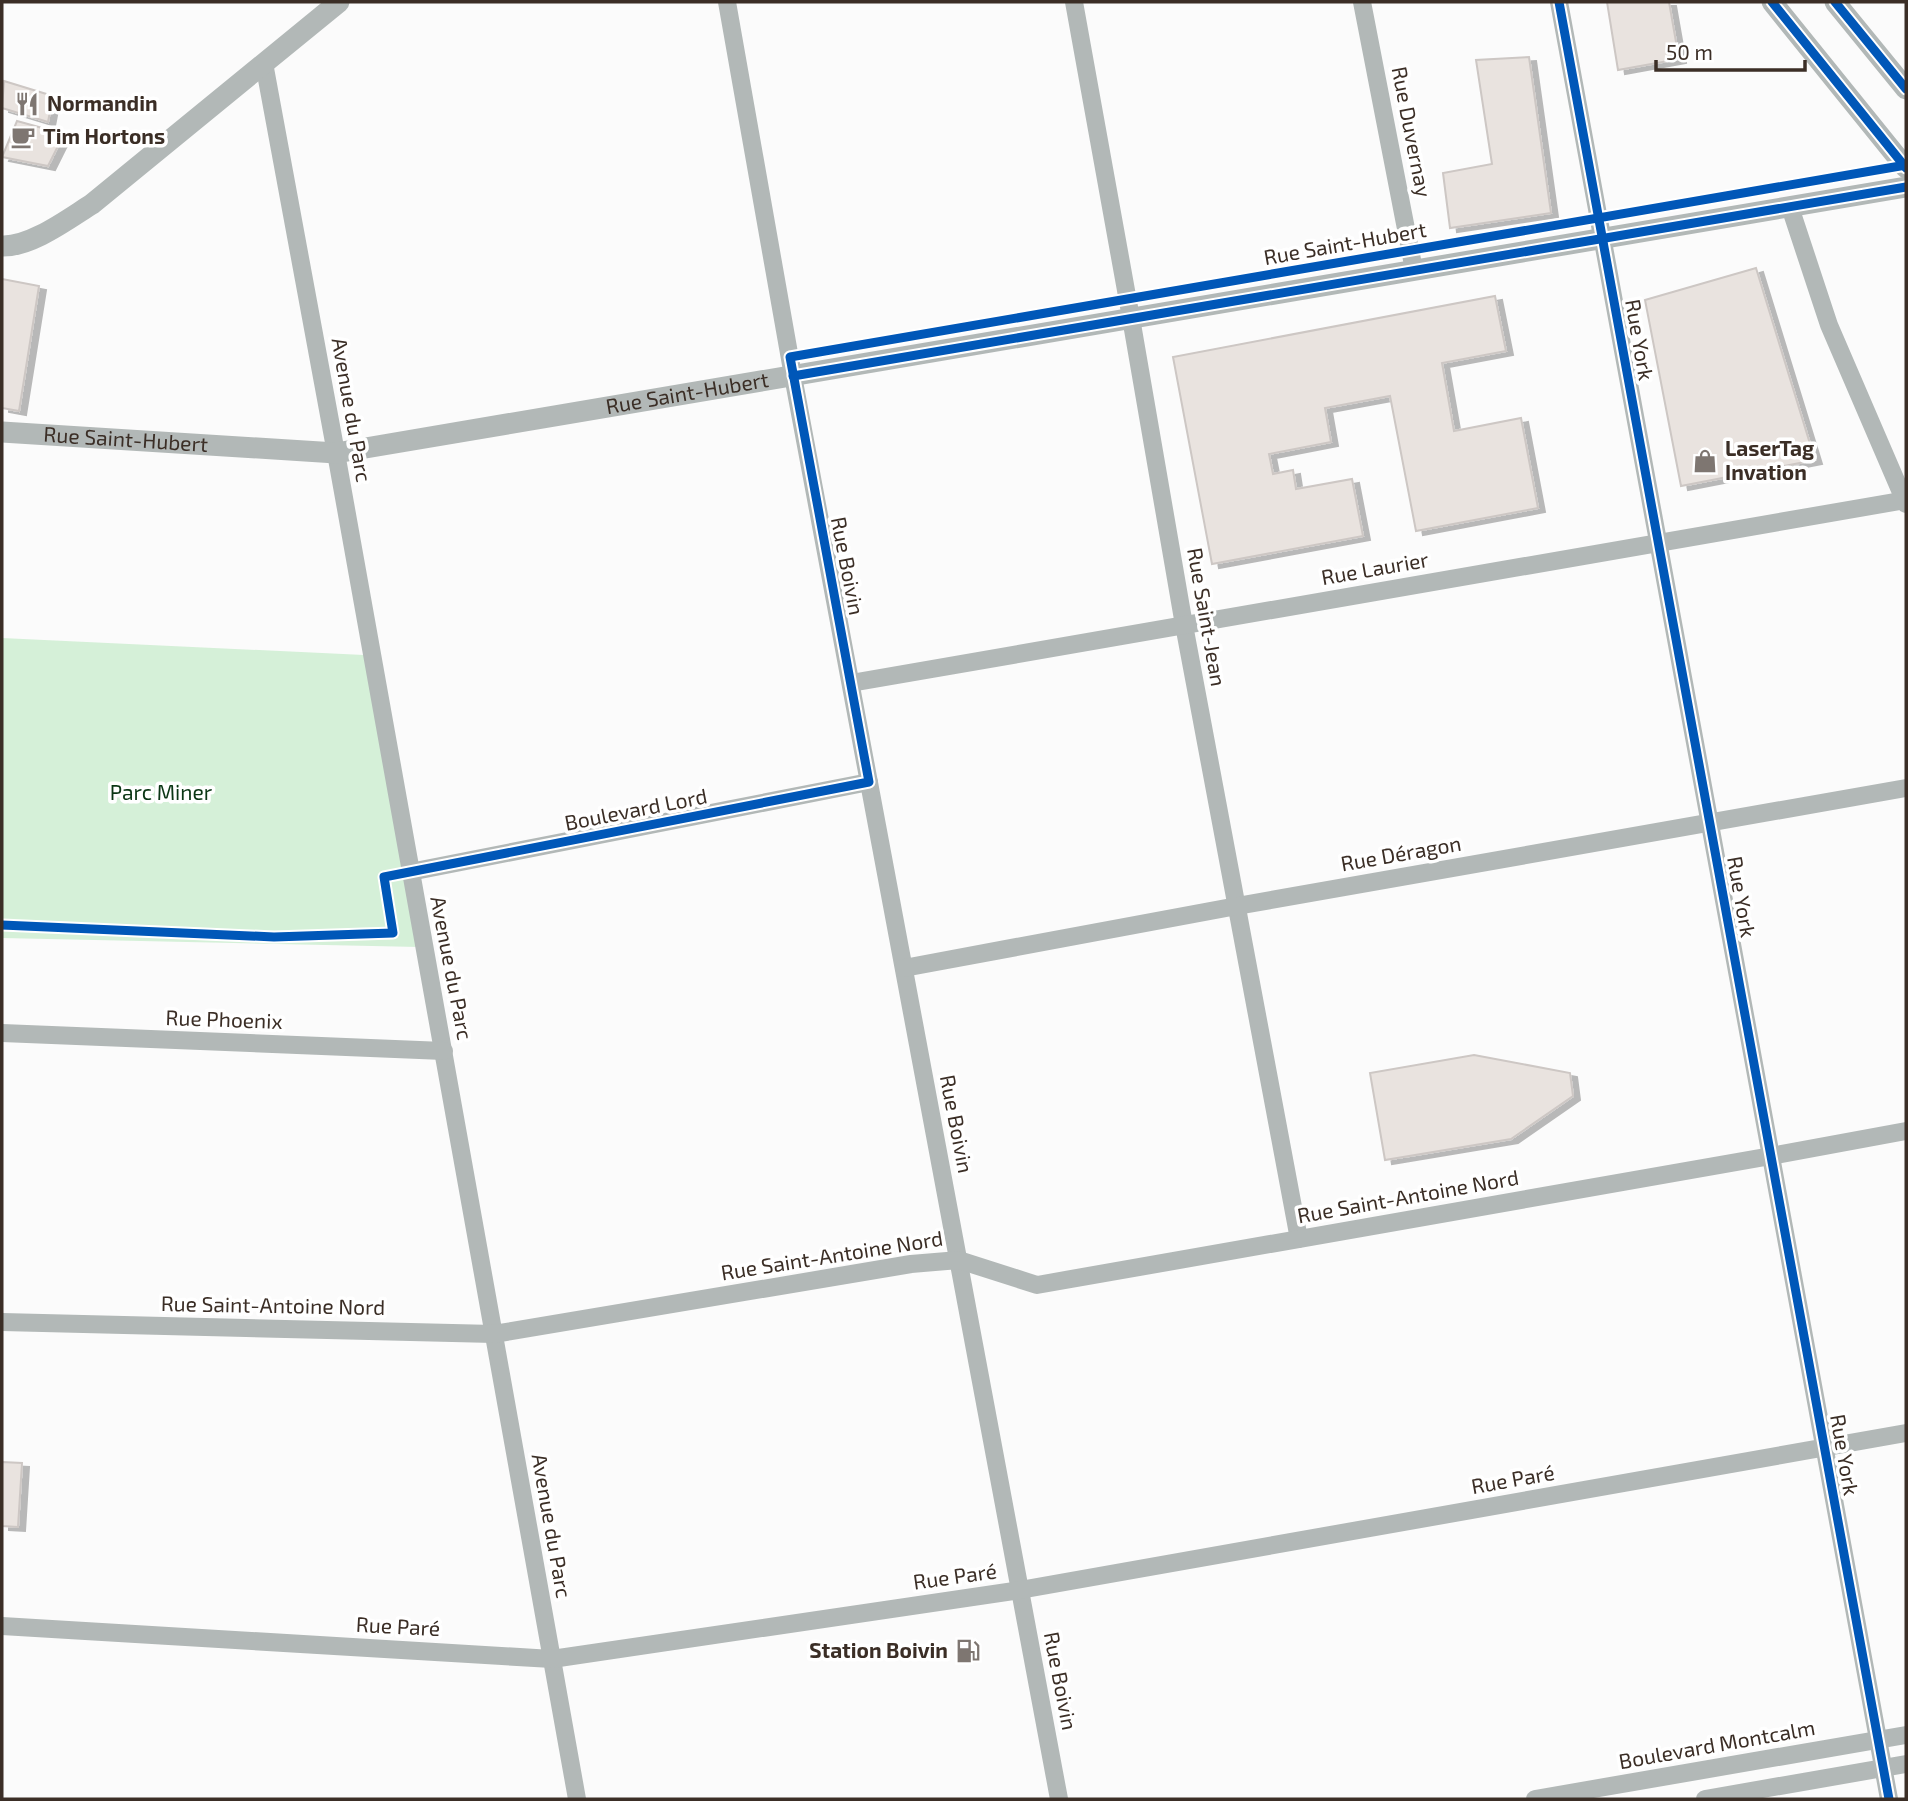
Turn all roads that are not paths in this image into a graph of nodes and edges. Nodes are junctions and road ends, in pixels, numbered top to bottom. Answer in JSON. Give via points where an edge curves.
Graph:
{"nodes":[{"id":1,"x":339,"y":2,"type":"edge"},
{"id":2,"x":727,"y":2,"type":"edge"},
{"id":3,"x":1074,"y":2,"type":"edge"},
{"id":4,"x":1362,"y":2,"type":"edge"},
{"id":5,"x":1559,"y":2,"type":"edge"},
{"id":6,"x":1772,"y":2,"type":"edge"},
{"id":7,"x":1835,"y":2,"type":"edge"},
{"id":8,"x":264,"y":63,"type":"junction"},
{"id":9,"x":1906,"y":89,"type":"edge"},
{"id":10,"x":1906,"y":168,"type":"edge"},
{"id":11,"x":1906,"y":187,"type":"edge"},
{"id":12,"x":1790,"y":207,"type":"junction"},
{"id":13,"x":1603,"y":239,"type":"junction"},
{"id":14,"x":2,"y":246,"type":"edge"},
{"id":15,"x":1415,"y":271,"type":"junction"},
{"id":16,"x":1131,"y":318,"type":"junction"},
{"id":17,"x":793,"y":376,"type":"junction"},
{"id":18,"x":2,"y":432,"type":"edge"},
{"id":19,"x":336,"y":453,"type":"junction"},
{"id":20,"x":1906,"y":502,"type":"edge"},
{"id":21,"x":1658,"y":543,"type":"junction"},
{"id":22,"x":1184,"y":625,"type":"junction"},
{"id":23,"x":850,"y":683,"type":"junction"},
{"id":24,"x":869,"y":782,"type":"junction"},
{"id":25,"x":1906,"y":788,"type":"edge"},
{"id":26,"x":1710,"y":822,"type":"junction"},
{"id":27,"x":410,"y":872,"type":"junction"},
{"id":28,"x":1237,"y":906,"type":"junction"},
{"id":29,"x":904,"y":968,"type":"junction"},
{"id":30,"x":2,"y":1033,"type":"edge"},
{"id":31,"x":444,"y":1052,"type":"junction"},
{"id":32,"x":1906,"y":1130,"type":"edge"},
{"id":33,"x":1771,"y":1156,"type":"junction"},
{"id":34,"x":1299,"y":1239,"type":"junction"},
{"id":35,"x":958,"y":1260,"type":"junction"},
{"id":36,"x":2,"y":1322,"type":"edge"},
{"id":37,"x":494,"y":1334,"type":"junction"},
{"id":38,"x":1906,"y":1433,"type":"edge"},
{"id":39,"x":1825,"y":1447,"type":"junction"},
{"id":40,"x":1020,"y":1590,"type":"junction"},
{"id":41,"x":2,"y":1626,"type":"edge"},
{"id":42,"x":552,"y":1659,"type":"junction"},
{"id":43,"x":1906,"y":1735,"type":"edge"},
{"id":44,"x":1878,"y":1740,"type":"junction"},
{"id":45,"x":1906,"y":1764,"type":"edge"},
{"id":46,"x":1883,"y":1768,"type":"junction"},
{"id":47,"x":577,"y":1799,"type":"edge"},
{"id":48,"x":1059,"y":1799,"type":"edge"},
{"id":49,"x":1535,"y":1799,"type":"edge"},
{"id":50,"x":1705,"y":1799,"type":"edge"},
{"id":51,"x":1889,"y":1799,"type":"edge"}],
"edges":[{"from":1,"to":8,"type":"street"},
{"from":2,"to":17,"type":"street","name":"Rue Boivin"},
{"from":3,"to":16,"type":"street","name":"Rue Saint-Jean"},
{"from":4,"to":15,"type":"street","name":"Rue Duvernay"},
{"from":5,"to":13,"type":"street","name":"Rue York"},
{"from":6,"to":10,"type":"street"},
{"from":7,"to":9,"type":"street"},
{"from":8,"to":14,"type":"street","via":[[92,204],[56,227]]},
{"from":8,"to":19,"type":"street","name":"Avenue du Parc"},
{"from":11,"to":12,"type":"street","name":"Rue Saint-Hubert"},
{"from":12,"to":13,"type":"street","name":"Rue Saint-Hubert"},
{"from":12,"to":20,"type":"street","via":[[1829,325]]},
{"from":13,"to":15,"type":"street","name":"Rue Saint-Hubert"},
{"from":13,"to":21,"type":"street","name":"Rue York"},
{"from":15,"to":16,"type":"street","name":"Rue Saint-Hubert"},
{"from":16,"to":17,"type":"street","name":"Rue Saint-Hubert"},
{"from":16,"to":22,"type":"street","name":"Rue Saint-Jean"},
{"from":17,"to":19,"type":"street","name":"Rue Saint-Hubert"},
{"from":17,"to":23,"type":"street","name":"Rue Boivin"},
{"from":18,"to":19,"type":"street","name":"Rue Saint-Hubert"},
{"from":19,"to":27,"type":"street","name":"Avenue du Parc"},
{"from":20,"to":21,"type":"street","name":"Rue Laurier"},
{"from":21,"to":22,"type":"street","name":"Rue Laurier"},
{"from":21,"to":26,"type":"street","name":"Rue York"},
{"from":22,"to":23,"type":"street","name":"Rue Laurier"},
{"from":22,"to":28,"type":"street","name":"Rue Saint-Jean"},
{"from":23,"to":24,"type":"street","name":"Rue Boivin"},
{"from":24,"to":27,"type":"street","name":"Boulevard Lord"},
{"from":24,"to":29,"type":"street","name":"Rue Boivin"},
{"from":25,"to":26,"type":"street","name":"Rue Déragon"},
{"from":26,"to":28,"type":"street","name":"Rue Déragon"},
{"from":26,"to":33,"type":"street","name":"Rue York"},
{"from":27,"to":31,"type":"street","name":"Avenue du Parc"},
{"from":28,"to":29,"type":"street","name":"Rue Déragon"},
{"from":28,"to":34,"type":"street","name":"Rue Saint-Jean"},
{"from":29,"to":35,"type":"street","name":"Rue Boivin"},
{"from":30,"to":31,"type":"street","name":"Rue Phoenix"},
{"from":31,"to":37,"type":"street","name":"Avenue du Parc"},
{"from":32,"to":33,"type":"street","name":"Rue Saint-Antoine Nord"},
{"from":33,"to":34,"type":"street","name":"Rue Saint-Antoine Nord"},
{"from":33,"to":39,"type":"street","name":"Rue York"},
{"from":34,"to":35,"type":"street","name":"Rue Saint-Antoine Nord","via":[[1037,1285]]},
{"from":35,"to":37,"type":"street","name":"Rue Saint-Antoine Nord"},
{"from":35,"to":40,"type":"street","name":"Rue Boivin"},
{"from":36,"to":37,"type":"street","name":"Rue Saint-Antoine Nord"},
{"from":37,"to":42,"type":"street","name":"Avenue du Parc"},
{"from":38,"to":39,"type":"street","name":"Rue Paré"},
{"from":39,"to":40,"type":"street","name":"Rue Paré"},
{"from":39,"to":44,"type":"street","name":"Rue York"},
{"from":40,"to":42,"type":"street","name":"Rue Paré"},
{"from":40,"to":48,"type":"street","name":"Rue Boivin"},
{"from":41,"to":42,"type":"street","name":"Rue Paré"},
{"from":42,"to":47,"type":"street","name":"Avenue du Parc"},
{"from":43,"to":44,"type":"street","name":"Boulevard Montcalm"},
{"from":44,"to":46,"type":"street","name":"Rue York"},
{"from":44,"to":49,"type":"street","name":"Boulevard Montcalm"},
{"from":45,"to":46,"type":"street"},
{"from":46,"to":50,"type":"street"},
{"from":46,"to":51,"type":"street","name":"Rue York"}]}
